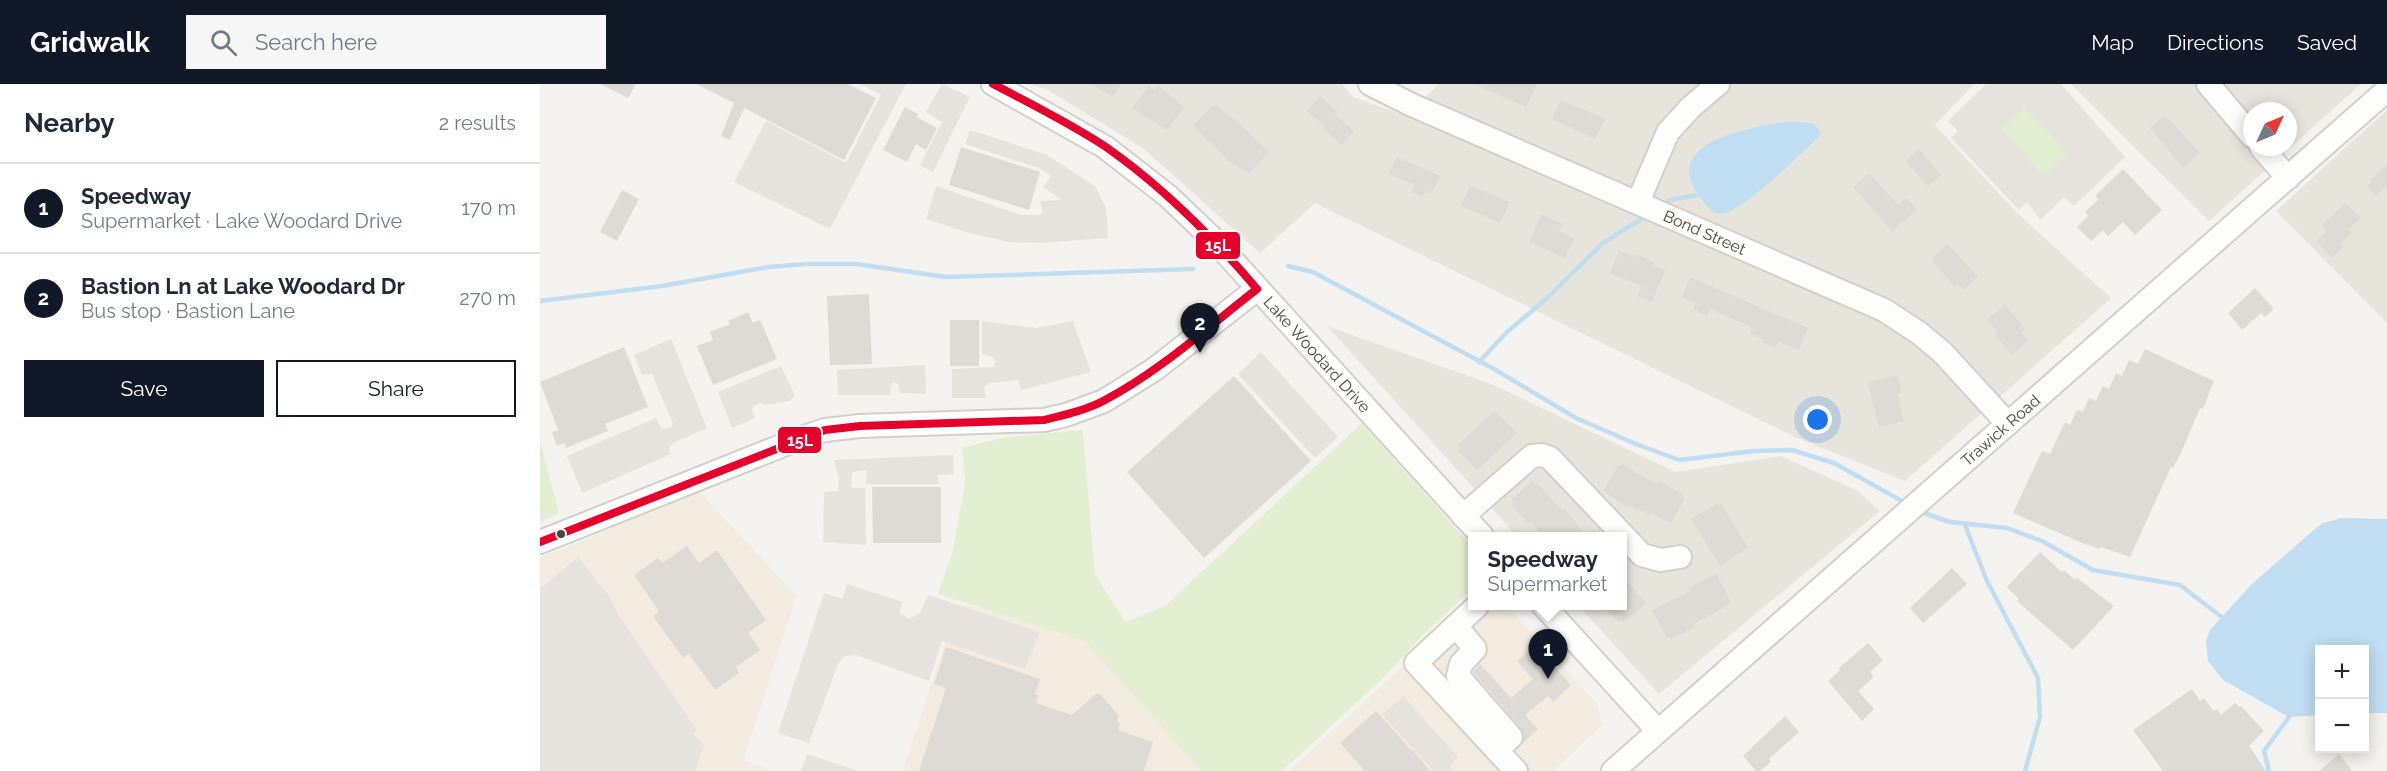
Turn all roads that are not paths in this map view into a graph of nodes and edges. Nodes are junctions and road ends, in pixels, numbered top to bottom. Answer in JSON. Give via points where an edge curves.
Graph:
{"nodes":[{"id":1,"x":993,"y":84,"type":"edge"},
{"id":2,"x":1370,"y":84,"type":"edge"},
{"id":3,"x":1718,"y":84,"type":"edge"},
{"id":4,"x":2208,"y":84,"type":"edge"},
{"id":5,"x":2387,"y":90,"type":"edge"},
{"id":6,"x":2243,"y":125,"type":"edge"},
{"id":7,"x":2269,"y":156,"type":"edge"},
{"id":8,"x":2288,"y":178,"type":"junction"},
{"id":9,"x":1638,"y":202,"type":"junction"},
{"id":10,"x":1257,"y":289,"type":"junction"},
{"id":11,"x":2008,"y":424,"type":"junction"},
{"id":12,"x":1463,"y":516,"type":"junction"},
{"id":13,"x":1477,"y":532,"type":"edge"},
{"id":14,"x":1620,"y":532,"type":"edge"},
{"id":15,"x":1627,"y":539,"type":"edge"},
{"id":16,"x":540,"y":542,"type":"edge"},
{"id":17,"x":1680,"y":558,"type":"dead end"},
{"id":18,"x":1473,"y":610,"type":"edge"},
{"id":19,"x":1548,"y":610,"type":"edge"},
{"id":20,"x":1456,"y":626,"type":"junction"},
{"id":21,"x":1460,"y":695,"type":"junction"},
{"id":22,"x":1658,"y":731,"type":"junction"},
{"id":23,"x":1516,"y":771,"type":"edge"},
{"id":24,"x":1613,"y":771,"type":"edge"}],
"edges":[{"from":1,"to":10,"type":"street","name":"Lake Woodard Drive","via":[[1074,128],[1137,171],[1196,222]]},
{"from":2,"to":9,"type":"street","name":"Bond Street"},
{"from":3,"to":9,"type":"street","via":[[1668,132]]},
{"from":4,"to":6,"type":"street"},
{"from":5,"to":8,"type":"street","name":"Trawick Road"},
{"from":7,"to":8,"type":"street"},
{"from":8,"to":11,"type":"street","name":"Trawick Road"},
{"from":9,"to":11,"type":"street","name":"Bond Street","via":[[1884,310],[1942,352]]},
{"from":10,"to":12,"type":"street","name":"Lake Woodard Drive"},
{"from":10,"to":16,"type":"street","via":[[1155,369],[1104,401],[1044,420],[825,430]]},
{"from":11,"to":22,"type":"street","name":"Trawick Road"},
{"from":12,"to":13,"type":"street","name":"Lake Woodard Drive"},
{"from":12,"to":14,"type":"street","via":[[1532,456],[1542,455],[1550,458]]},
{"from":15,"to":17,"type":"street","via":[[1642,555],[1661,560]]},
{"from":18,"to":20,"type":"street"},
{"from":19,"to":22,"type":"street"},
{"from":20,"to":21,"type":"street","via":[[1474,649],[1461,664]]},
{"from":20,"to":21,"type":"street","via":[[1416,663]]},
{"from":21,"to":23,"type":"street"},
{"from":22,"to":24,"type":"street","name":"Trawick Road"}]}
